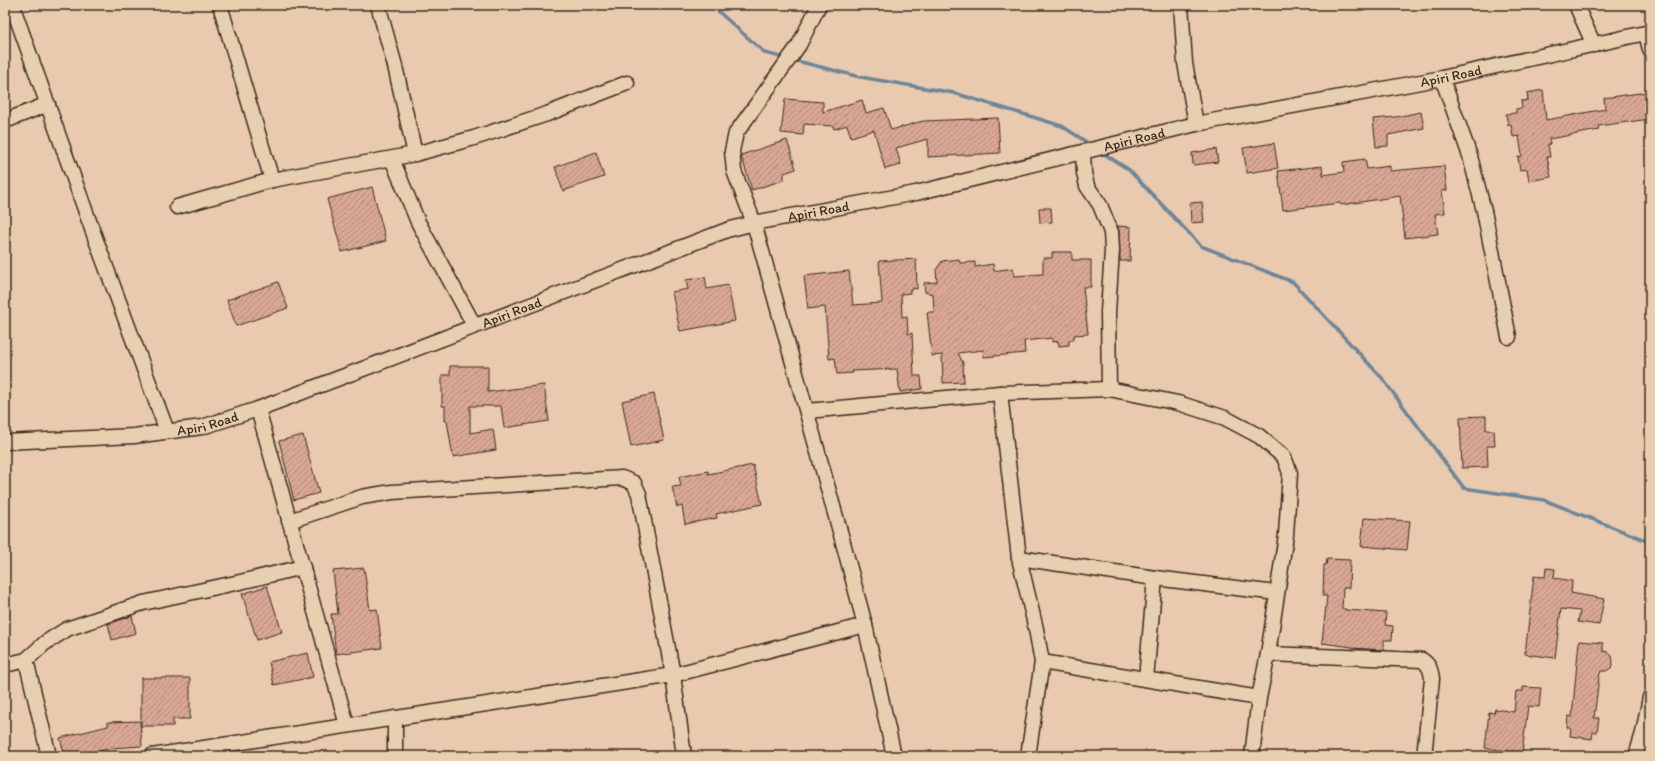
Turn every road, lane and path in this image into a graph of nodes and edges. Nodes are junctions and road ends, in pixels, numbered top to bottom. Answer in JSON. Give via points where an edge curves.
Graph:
{"nodes":[{"id":1,"x":14,"y":5,"type":"edge"},
{"id":2,"x":220,"y":5,"type":"edge"},
{"id":3,"x":378,"y":5,"type":"edge"},
{"id":4,"x":819,"y":5,"type":"edge"},
{"id":5,"x":1181,"y":5,"type":"edge"},
{"id":6,"x":1576,"y":5,"type":"edge"},
{"id":7,"x":1648,"y":32,"type":"edge"},
{"id":8,"x":1594,"y":45,"type":"junction"},
{"id":9,"x":1650,"y":50,"type":"edge"},
{"id":10,"x":1442,"y":78,"type":"junction"},
{"id":11,"x":627,"y":83,"type":"dead end"},
{"id":12,"x":48,"y":104,"type":"junction"},
{"id":13,"x":5,"y":121,"type":"edge"},
{"id":14,"x":1196,"y":124,"type":"junction"},
{"id":15,"x":1083,"y":152,"type":"junction"},
{"id":16,"x":415,"y":154,"type":"junction"},
{"id":17,"x":392,"y":159,"type":"junction"},
{"id":18,"x":272,"y":180,"type":"junction"},
{"id":19,"x":177,"y":207,"type":"dead end"},
{"id":20,"x":754,"y":223,"type":"junction"},
{"id":21,"x":474,"y":325,"type":"junction"},
{"id":22,"x":1509,"y":337,"type":"dead end"},
{"id":23,"x":1108,"y":390,"type":"junction"},
{"id":24,"x":1000,"y":393,"type":"junction"},
{"id":25,"x":258,"y":408,"type":"junction"},
{"id":26,"x":807,"y":411,"type":"junction"},
{"id":27,"x":167,"y":431,"type":"junction"},
{"id":28,"x":5,"y":442,"type":"edge"},
{"id":29,"x":289,"y":521,"type":"junction"},
{"id":30,"x":1019,"y":558,"type":"junction"},
{"id":31,"x":303,"y":566,"type":"junction"},
{"id":32,"x":1155,"y":578,"type":"junction"},
{"id":33,"x":1277,"y":593,"type":"junction"},
{"id":34,"x":865,"y":625,"type":"junction"},
{"id":35,"x":1268,"y":654,"type":"junction"},
{"id":36,"x":26,"y":660,"type":"junction"},
{"id":37,"x":1042,"y":662,"type":"junction"},
{"id":38,"x":5,"y":664,"type":"edge"},
{"id":39,"x":673,"y":675,"type":"junction"},
{"id":40,"x":1146,"y":679,"type":"junction"},
{"id":41,"x":1650,"y":697,"type":"edge"},
{"id":42,"x":1259,"y":698,"type":"junction"},
{"id":43,"x":395,"y":718,"type":"junction"},
{"id":44,"x":348,"y":725,"type":"junction"},
{"id":45,"x":49,"y":756,"type":"edge"},
{"id":46,"x":152,"y":756,"type":"edge"},
{"id":47,"x":395,"y":756,"type":"edge"},
{"id":48,"x":684,"y":756,"type":"edge"},
{"id":49,"x":894,"y":756,"type":"edge"},
{"id":50,"x":1028,"y":756,"type":"edge"},
{"id":51,"x":1252,"y":756,"type":"edge"},
{"id":52,"x":1424,"y":756,"type":"edge"},
{"id":53,"x":1636,"y":756,"type":"edge"}],
"edges":[{"from":1,"to":12,"type":"street"},
{"from":2,"to":18,"type":"street"},
{"from":3,"to":16,"type":"street"},
{"from":4,"to":20,"type":"street","via":[[799,45],[736,133],[732,151],[734,171]]},
{"from":5,"to":14,"type":"street","via":[[1185,63]]},
{"from":6,"to":8,"type":"street"},
{"from":7,"to":8,"type":"street","name":"Apiri Road"},
{"from":7,"to":9,"type":"street"},
{"from":8,"to":10,"type":"street","name":"Apiri Road"},
{"from":10,"to":14,"type":"street","name":"Apiri Road"},
{"from":10,"to":22,"type":"street","via":[[1472,163]]},
{"from":11,"to":16,"type":"street","via":[[547,114]]},
{"from":12,"to":13,"type":"street"},
{"from":12,"to":27,"type":"street"},
{"from":14,"to":15,"type":"street","name":"Apiri Road"},
{"from":15,"to":20,"type":"street","name":"Apiri Road","via":[[916,194]]},
{"from":15,"to":23,"type":"street","via":[[1087,186],[1100,205],[1111,232]]},
{"from":16,"to":17,"type":"street"},
{"from":17,"to":18,"type":"street"},
{"from":17,"to":21,"type":"street","via":[[418,222]]},
{"from":18,"to":19,"type":"street"},
{"from":20,"to":21,"type":"street","name":"Apiri Road","via":[[728,230]]},
{"from":20,"to":26,"type":"street"},
{"from":21,"to":25,"type":"street","name":"Apiri Road"},
{"from":23,"to":24,"type":"street"},
{"from":23,"to":33,"type":"street","via":[[1178,403],[1225,418],[1259,436],[1284,457],[1290,473],[1286,535]]},
{"from":24,"to":26,"type":"street"},
{"from":24,"to":30,"type":"street"},
{"from":25,"to":27,"type":"street","name":"Apiri Road","via":[[202,426]]},
{"from":25,"to":29,"type":"street"},
{"from":26,"to":34,"type":"street"},
{"from":27,"to":28,"type":"street","name":"Apiri Road","via":[[134,436]]},
{"from":29,"to":31,"type":"street"},
{"from":29,"to":39,"type":"street","via":[[362,497],[392,492],[622,478],[634,483],[639,494]]},
{"from":30,"to":32,"type":"street"},
{"from":30,"to":37,"type":"street"},
{"from":31,"to":36,"type":"street","via":[[143,603],[67,629],[45,643]]},
{"from":31,"to":44,"type":"street"},
{"from":32,"to":33,"type":"street"},
{"from":32,"to":40,"type":"street"},
{"from":33,"to":35,"type":"street"},
{"from":34,"to":39,"type":"street"},
{"from":34,"to":49,"type":"street"},
{"from":35,"to":42,"type":"street"},
{"from":35,"to":52,"type":"street","via":[[1422,660],[1431,670],[1432,679]]},
{"from":36,"to":38,"type":"street"},
{"from":36,"to":45,"type":"street"},
{"from":37,"to":40,"type":"street"},
{"from":37,"to":50,"type":"street"},
{"from":39,"to":43,"type":"street"},
{"from":39,"to":48,"type":"street"},
{"from":40,"to":42,"type":"street"},
{"from":41,"to":53,"type":"street"},
{"from":42,"to":51,"type":"street"},
{"from":43,"to":44,"type":"street"},
{"from":43,"to":47,"type":"street"},
{"from":44,"to":46,"type":"street"}]}
